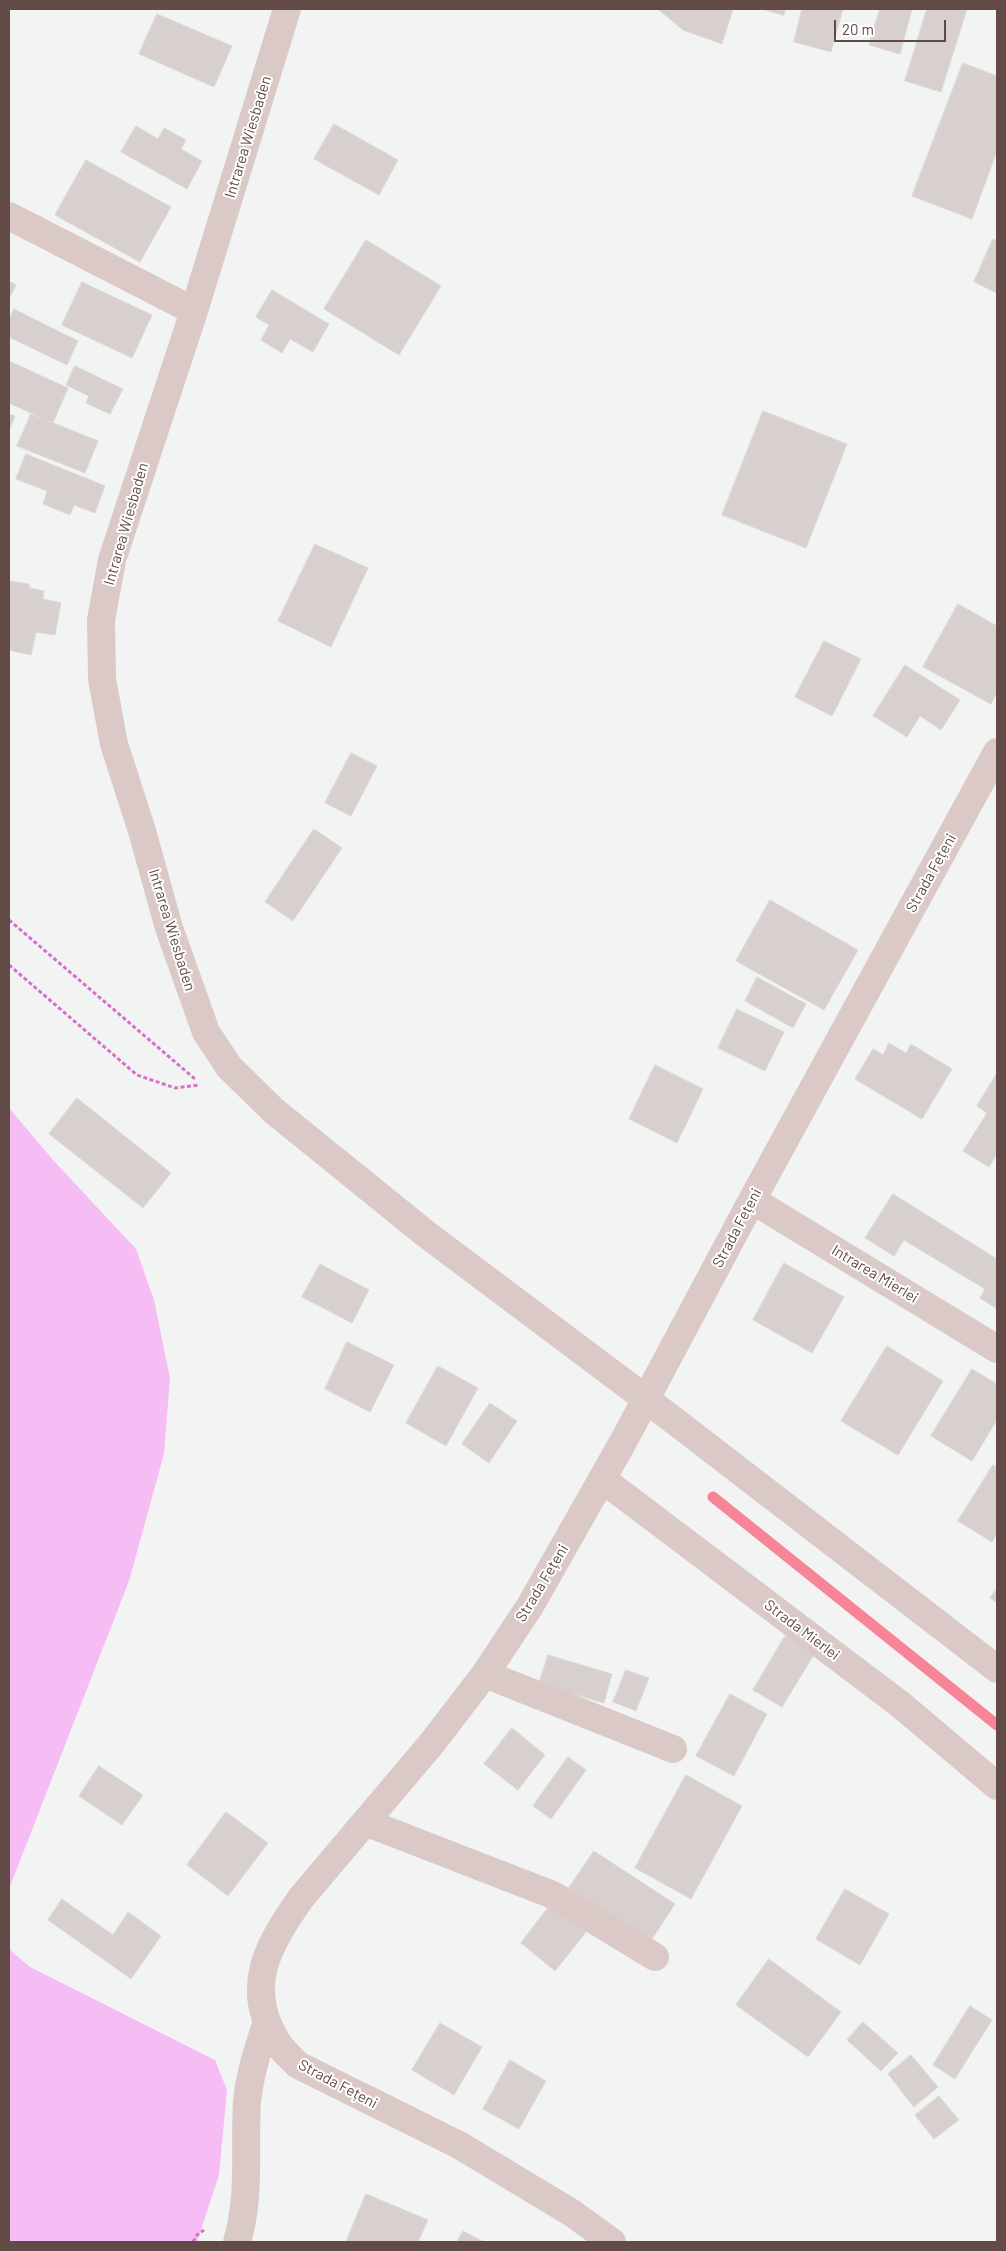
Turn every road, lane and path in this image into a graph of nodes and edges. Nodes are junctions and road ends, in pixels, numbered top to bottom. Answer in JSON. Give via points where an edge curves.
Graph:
{"nodes":[{"id":1,"x":287,"y":9,"type":"edge"},
{"id":2,"x":9,"y":216,"type":"edge"},
{"id":3,"x":194,"y":311,"type":"junction"},
{"id":4,"x":997,"y":752,"type":"edge"},
{"id":5,"x":9,"y":965,"type":"edge"},
{"id":6,"x":229,"y":1067,"type":"junction"},
{"id":7,"x":752,"y":1200,"type":"junction"},
{"id":8,"x":997,"y":1349,"type":"edge"},
{"id":9,"x":646,"y":1399,"type":"junction"},
{"id":10,"x":602,"y":1479,"type":"junction"},
{"id":11,"x":997,"y":1669,"type":"edge"},
{"id":12,"x":485,"y":1674,"type":"junction"},
{"id":13,"x":673,"y":1749,"type":"dead end"},
{"id":14,"x":997,"y":1786,"type":"edge"},
{"id":15,"x":364,"y":1822,"type":"junction"},
{"id":16,"x":655,"y":1957,"type":"dead end"},
{"id":17,"x":267,"y":2022,"type":"junction"},
{"id":18,"x":237,"y":2242,"type":"edge"},
{"id":19,"x":612,"y":2242,"type":"edge"}],
"edges":[{"from":1,"to":3,"type":"street","name":"Intrarea Wiesbaden"},
{"from":2,"to":3,"type":"street"},
{"from":3,"to":6,"type":"street","name":"Intrarea Wiesbaden","via":[[112,560],[101,620],[102,679],[114,744],[169,928],[206,1032]]},
{"from":4,"to":7,"type":"street","name":"Strada Fețeni"},
{"from":5,"to":6,"type":"path","via":[[137,1075],[175,1088],[201,1084]]},
{"from":6,"to":9,"type":"street","name":"Intrarea Wiesbaden","via":[[274,1112],[426,1234]]},
{"from":7,"to":8,"type":"street","name":"Intrarea Mierlei"},
{"from":7,"to":9,"type":"street","name":"Strada Fețeni"},
{"from":9,"to":10,"type":"street","name":"Strada Fețeni"},
{"from":9,"to":11,"type":"street","name":"Intrarea Wiesbaden"},
{"from":10,"to":12,"type":"street","name":"Strada Fețeni","via":[[530,1606]]},
{"from":10,"to":14,"type":"street","name":"Strada Mierlei","via":[[900,1706]]},
{"from":12,"to":13,"type":"street"},
{"from":12,"to":15,"type":"street","name":"Strada Fețeni","via":[[432,1743]]},
{"from":15,"to":16,"type":"street","via":[[553,1895]]},
{"from":15,"to":17,"type":"street","name":"Strada Fețeni","via":[[282,1924],[262,1966],[261,1995]]},
{"from":17,"to":18,"type":"street","via":[[254,2062],[247,2101],[245,2197]]},
{"from":17,"to":19,"type":"street","name":"Strada Fețeni","via":[[278,2044],[298,2065],[458,2145],[572,2213]]}]}
